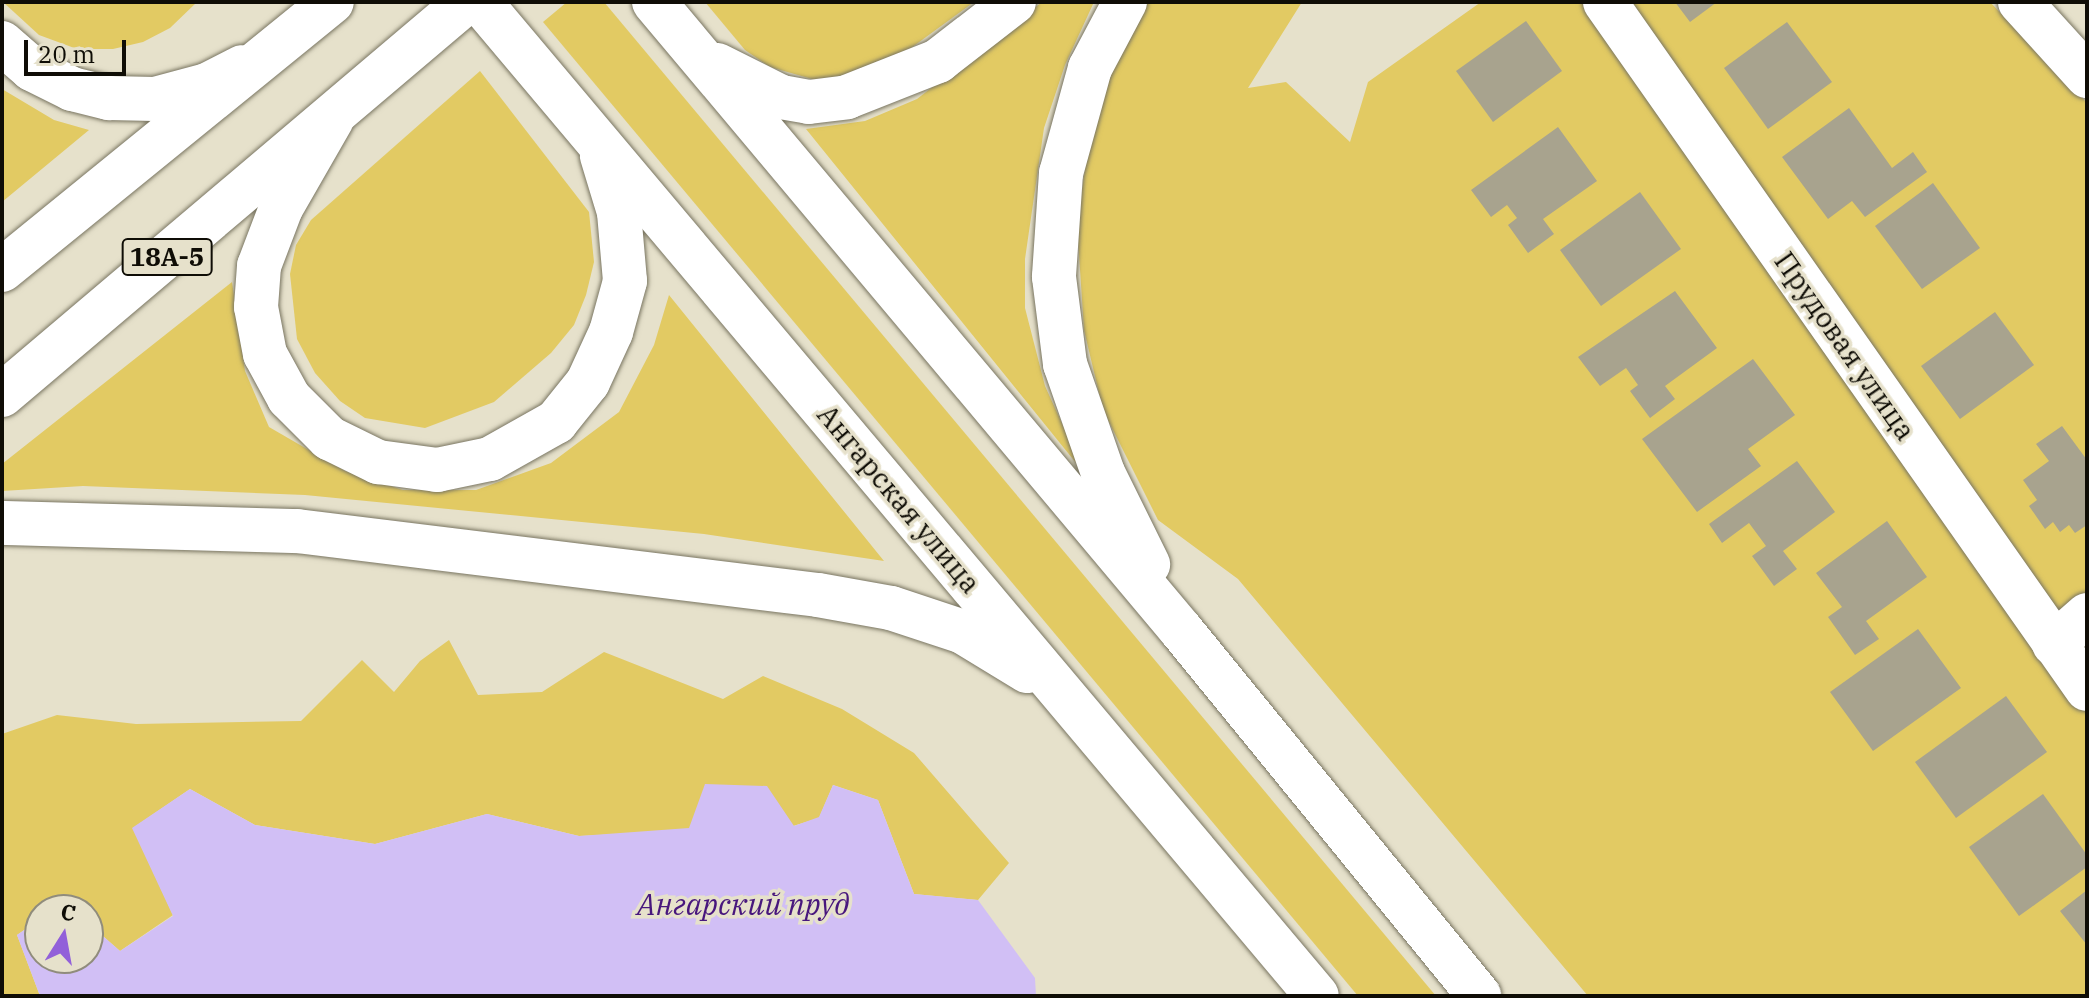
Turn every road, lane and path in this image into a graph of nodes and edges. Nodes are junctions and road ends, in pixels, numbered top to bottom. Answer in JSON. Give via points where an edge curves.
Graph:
{"nodes":[{"id":1,"x":332,"y":2,"type":"edge"},
{"id":2,"x":466,"y":2,"type":"edge"},
{"id":3,"x":480,"y":2,"type":"edge"},
{"id":4,"x":1014,"y":2,"type":"edge"},
{"id":5,"x":1125,"y":2,"type":"edge"},
{"id":6,"x":1605,"y":2,"type":"edge"},
{"id":7,"x":2020,"y":2,"type":"edge"},
{"id":8,"x":668,"y":18,"type":"edge"},
{"id":9,"x":2,"y":43,"type":"edge"},
{"id":10,"x":276,"y":49,"type":"junction"},
{"id":11,"x":2087,"y":76,"type":"edge"},
{"id":12,"x":332,"y":119,"type":"junction"},
{"id":13,"x":598,"y":142,"type":"junction"},
{"id":14,"x":2,"y":270,"type":"edge"},
{"id":15,"x":2,"y":395,"type":"edge"},
{"id":16,"x":2,"y":523,"type":"edge"},
{"id":17,"x":2087,"y":615,"type":"edge"},
{"id":18,"x":1181,"y":630,"type":"junction"},
{"id":19,"x":2054,"y":644,"type":"junction"},
{"id":20,"x":2087,"y":689,"type":"edge"},
{"id":21,"x":1084,"y":718,"type":"junction"},
{"id":22,"x":1317,"y":996,"type":"edge"},
{"id":23,"x":1479,"y":996,"type":"edge"}],
"edges":[{"from":1,"to":10,"type":"main road"},
{"from":2,"to":12,"type":"main road","number":"18А-5"},
{"from":3,"to":13,"type":"main road","name":"Ангарская улица"},
{"from":4,"to":8,"type":"main road","via":[[938,61],[889,85],[809,102],[749,84],[715,64]]},
{"from":5,"to":18,"type":"main road","via":[[1090,68],[1061,173],[1054,277],[1065,364],[1103,473]]},
{"from":6,"to":19,"type":"main road","name":"Прудовая улица"},
{"from":7,"to":11,"type":"main road"},
{"from":8,"to":18,"type":"main road"},
{"from":9,"to":10,"type":"main road","via":[[32,69],[72,89],[109,98],[155,99],[207,85]]},
{"from":10,"to":14,"type":"main road"},
{"from":12,"to":13,"type":"main road","via":[[281,208],[259,266],[256,307],[265,354],[289,398],[329,438],[378,462],[437,470],[490,459],[526,440],[556,422],[588,382],[611,332],[625,281],[619,212]]},
{"from":12,"to":15,"type":"main road","number":"18А-5"},
{"from":13,"to":21,"type":"main road","name":"Ангарская улица"},
{"from":16,"to":21,"type":"main road","via":[[297,531],[891,608],[963,632],[1009,657]]},
{"from":17,"to":19,"type":"main road"},
{"from":18,"to":23,"type":"main road"},
{"from":19,"to":20,"type":"main road","name":"Прудовая улица"},
{"from":21,"to":22,"type":"main road","name":"Ангарская улица"}]}
